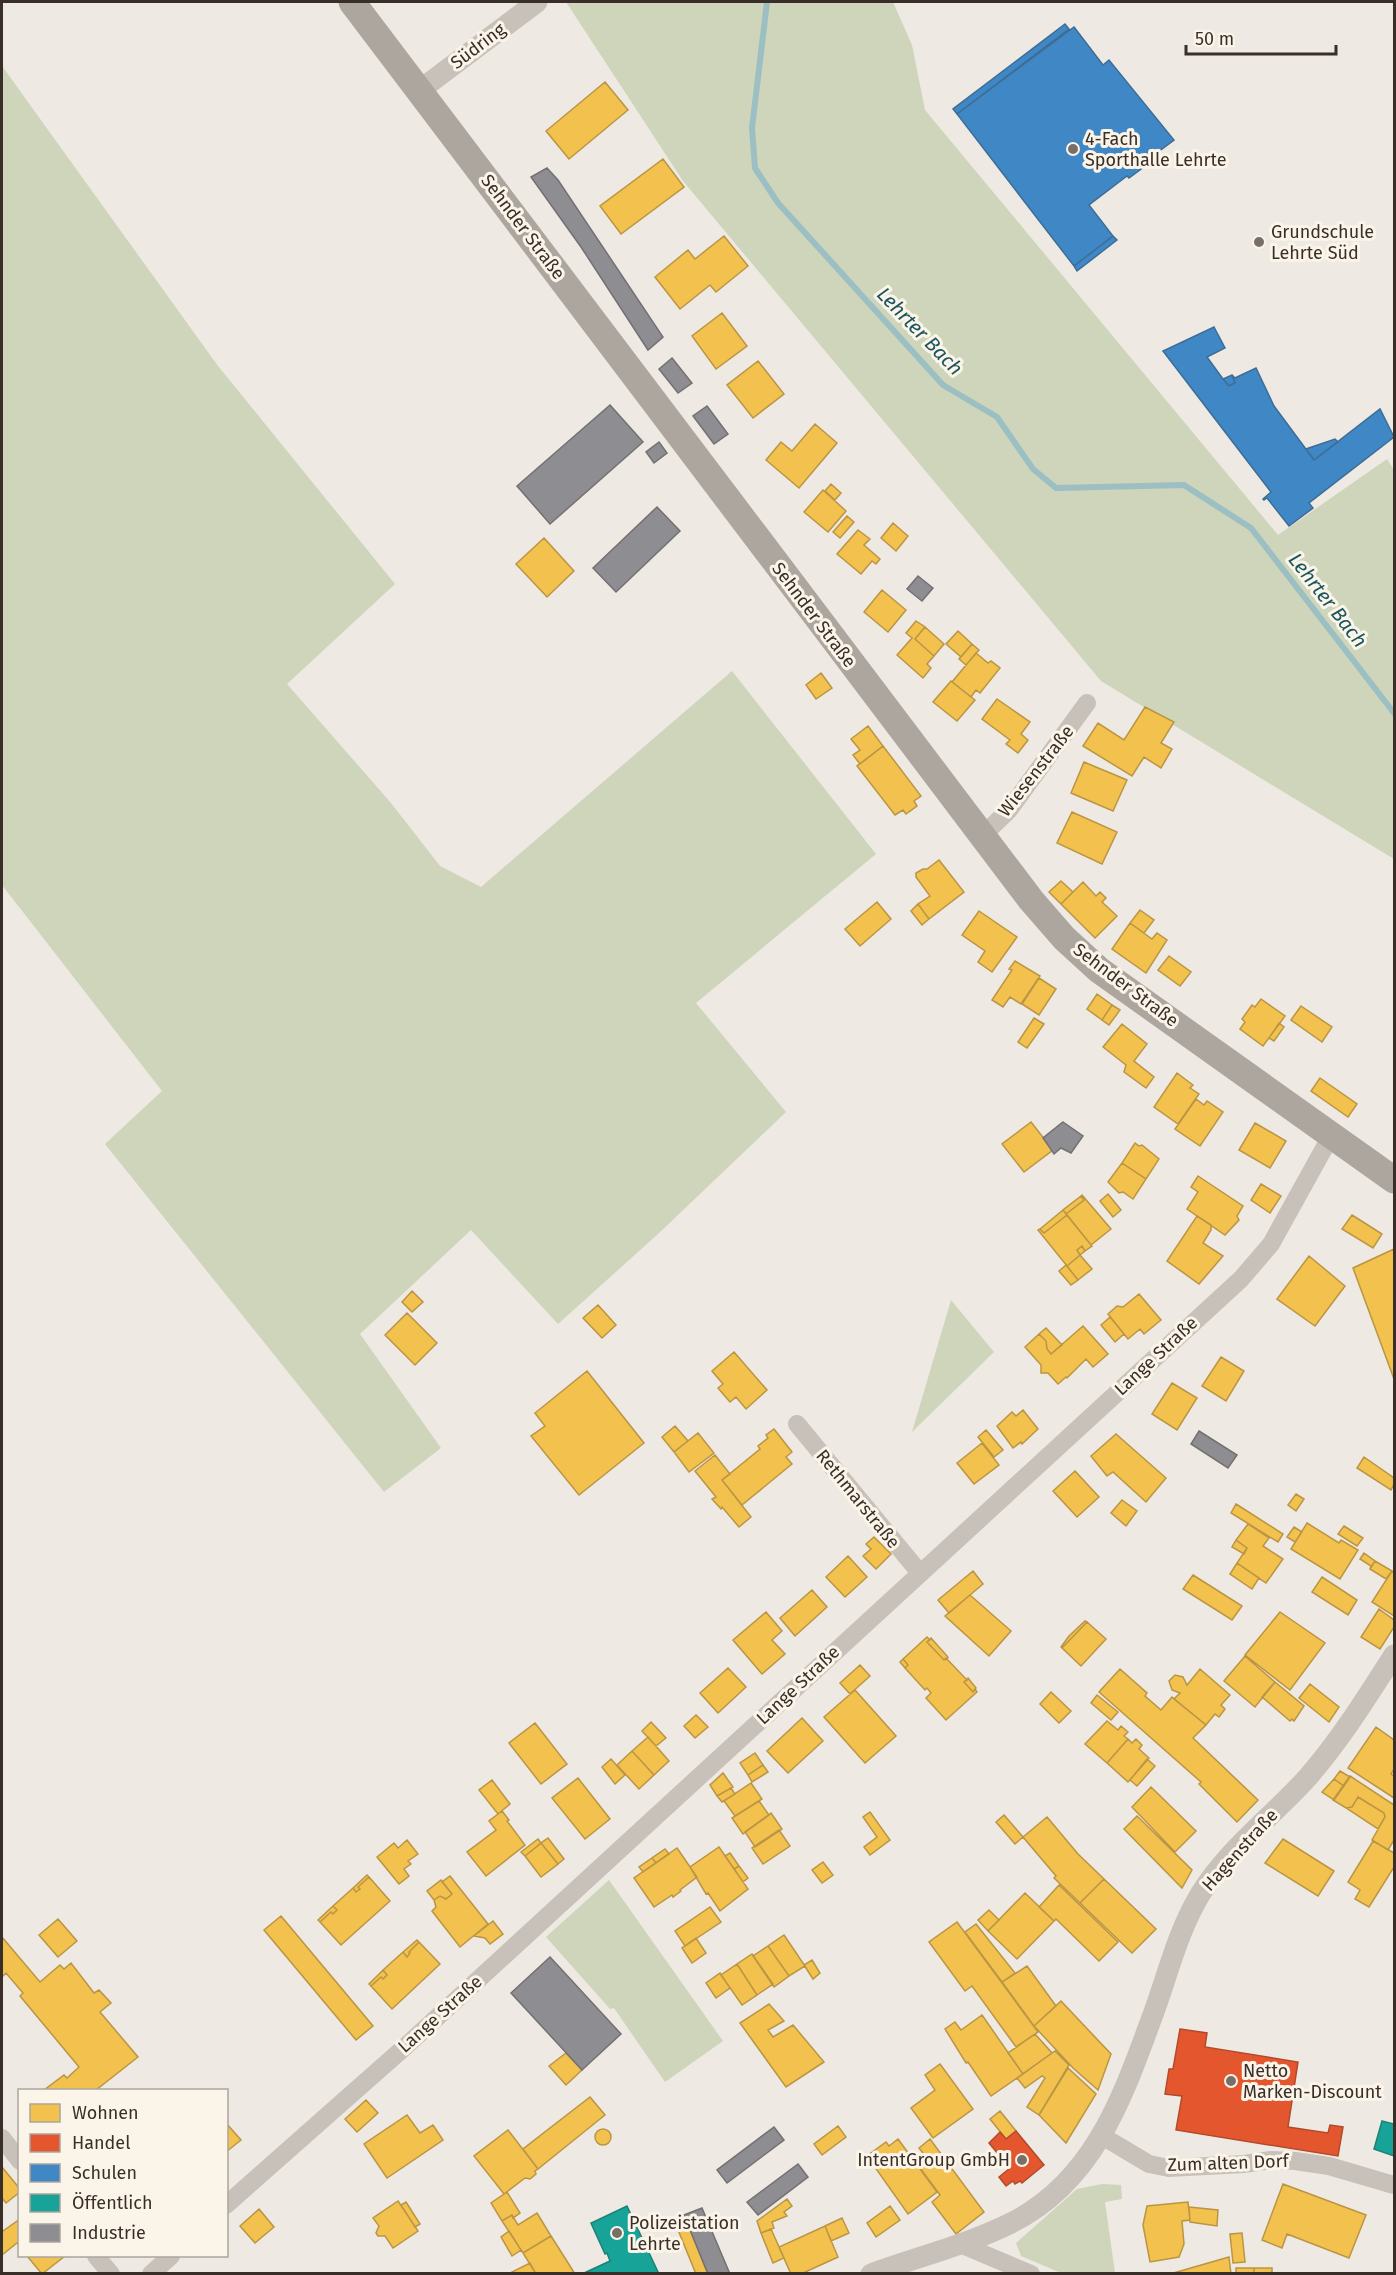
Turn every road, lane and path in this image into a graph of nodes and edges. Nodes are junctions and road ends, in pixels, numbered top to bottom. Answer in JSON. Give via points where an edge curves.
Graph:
{"nodes":[{"id":1,"x":352,"y":2,"type":"edge"},
{"id":2,"x":537,"y":2,"type":"edge"},
{"id":3,"x":420,"y":90,"type":"junction"},
{"id":4,"x":1087,"y":703,"type":"dead end"},
{"id":5,"x":982,"y":836,"type":"junction"},
{"id":6,"x":1332,"y":1134,"type":"junction"},
{"id":7,"x":1354,"y":1150,"type":"junction"},
{"id":8,"x":1395,"y":1180,"type":"edge"},
{"id":9,"x":1395,"y":1189,"type":"edge"},
{"id":10,"x":797,"y":1424,"type":"dead end"},
{"id":11,"x":920,"y":1573,"type":"junction"},
{"id":12,"x":1395,"y":1655,"type":"edge"},
{"id":13,"x":1102,"y":2136,"type":"junction"},
{"id":14,"x":2,"y":2138,"type":"edge"},
{"id":15,"x":18,"y":2158,"type":"edge"},
{"id":16,"x":1395,"y":2185,"type":"edge"},
{"id":17,"x":228,"y":2203,"type":"edge"},
{"id":18,"x":960,"y":2244,"type":"junction"},
{"id":19,"x":97,"y":2257,"type":"edge"},
{"id":20,"x":170,"y":2257,"type":"edge"},
{"id":21,"x":111,"y":2274,"type":"edge"},
{"id":22,"x":150,"y":2274,"type":"edge"},
{"id":23,"x":871,"y":2274,"type":"edge"},
{"id":24,"x":1031,"y":2274,"type":"edge"}],
"edges":[{"from":1,"to":3,"type":"main road","name":"Sehnder Straße"},
{"from":2,"to":3,"type":"street","name":"Südring"},
{"from":3,"to":5,"type":"main road","name":"Sehnder Straße"},
{"from":4,"to":5,"type":"street","name":"Wiesenstraße","via":[[1010,810]]},
{"from":5,"to":6,"type":"main road","name":"Sehnder Straße","via":[[1064,938],[1099,970]]},
{"from":6,"to":7,"type":"main road","name":"Sehnder Straße"},
{"from":6,"to":11,"type":"street","name":"Lange Straße","via":[[1271,1244],[1257,1261]]},
{"from":7,"to":8,"type":"main road","name":"Sehnder Straße"},
{"from":7,"to":9,"type":"main road","name":"Sehnder Straße"},
{"from":10,"to":11,"type":"street","name":"Rethmarstraße"},
{"from":11,"to":17,"type":"street","name":"Lange Straße","via":[[408,2044]]},
{"from":12,"to":13,"type":"street","name":"Hagenstraße","via":[[1328,1753],[1236,1848],[1200,1893],[1174,1951],[1120,2100]]},
{"from":13,"to":16,"type":"street","name":"Zum alten Dorf","via":[[1149,2164],[1169,2168],[1295,2161],[1329,2166]]},
{"from":13,"to":18,"type":"street","name":"Hagenstraße","via":[[1084,2162],[1044,2201],[1012,2223]]},
{"from":14,"to":15,"type":"street"},
{"from":18,"to":23,"type":"street","name":"Hagenstraße"},
{"from":18,"to":24,"type":"street"},
{"from":19,"to":21,"type":"street"},
{"from":20,"to":22,"type":"street"}]}
